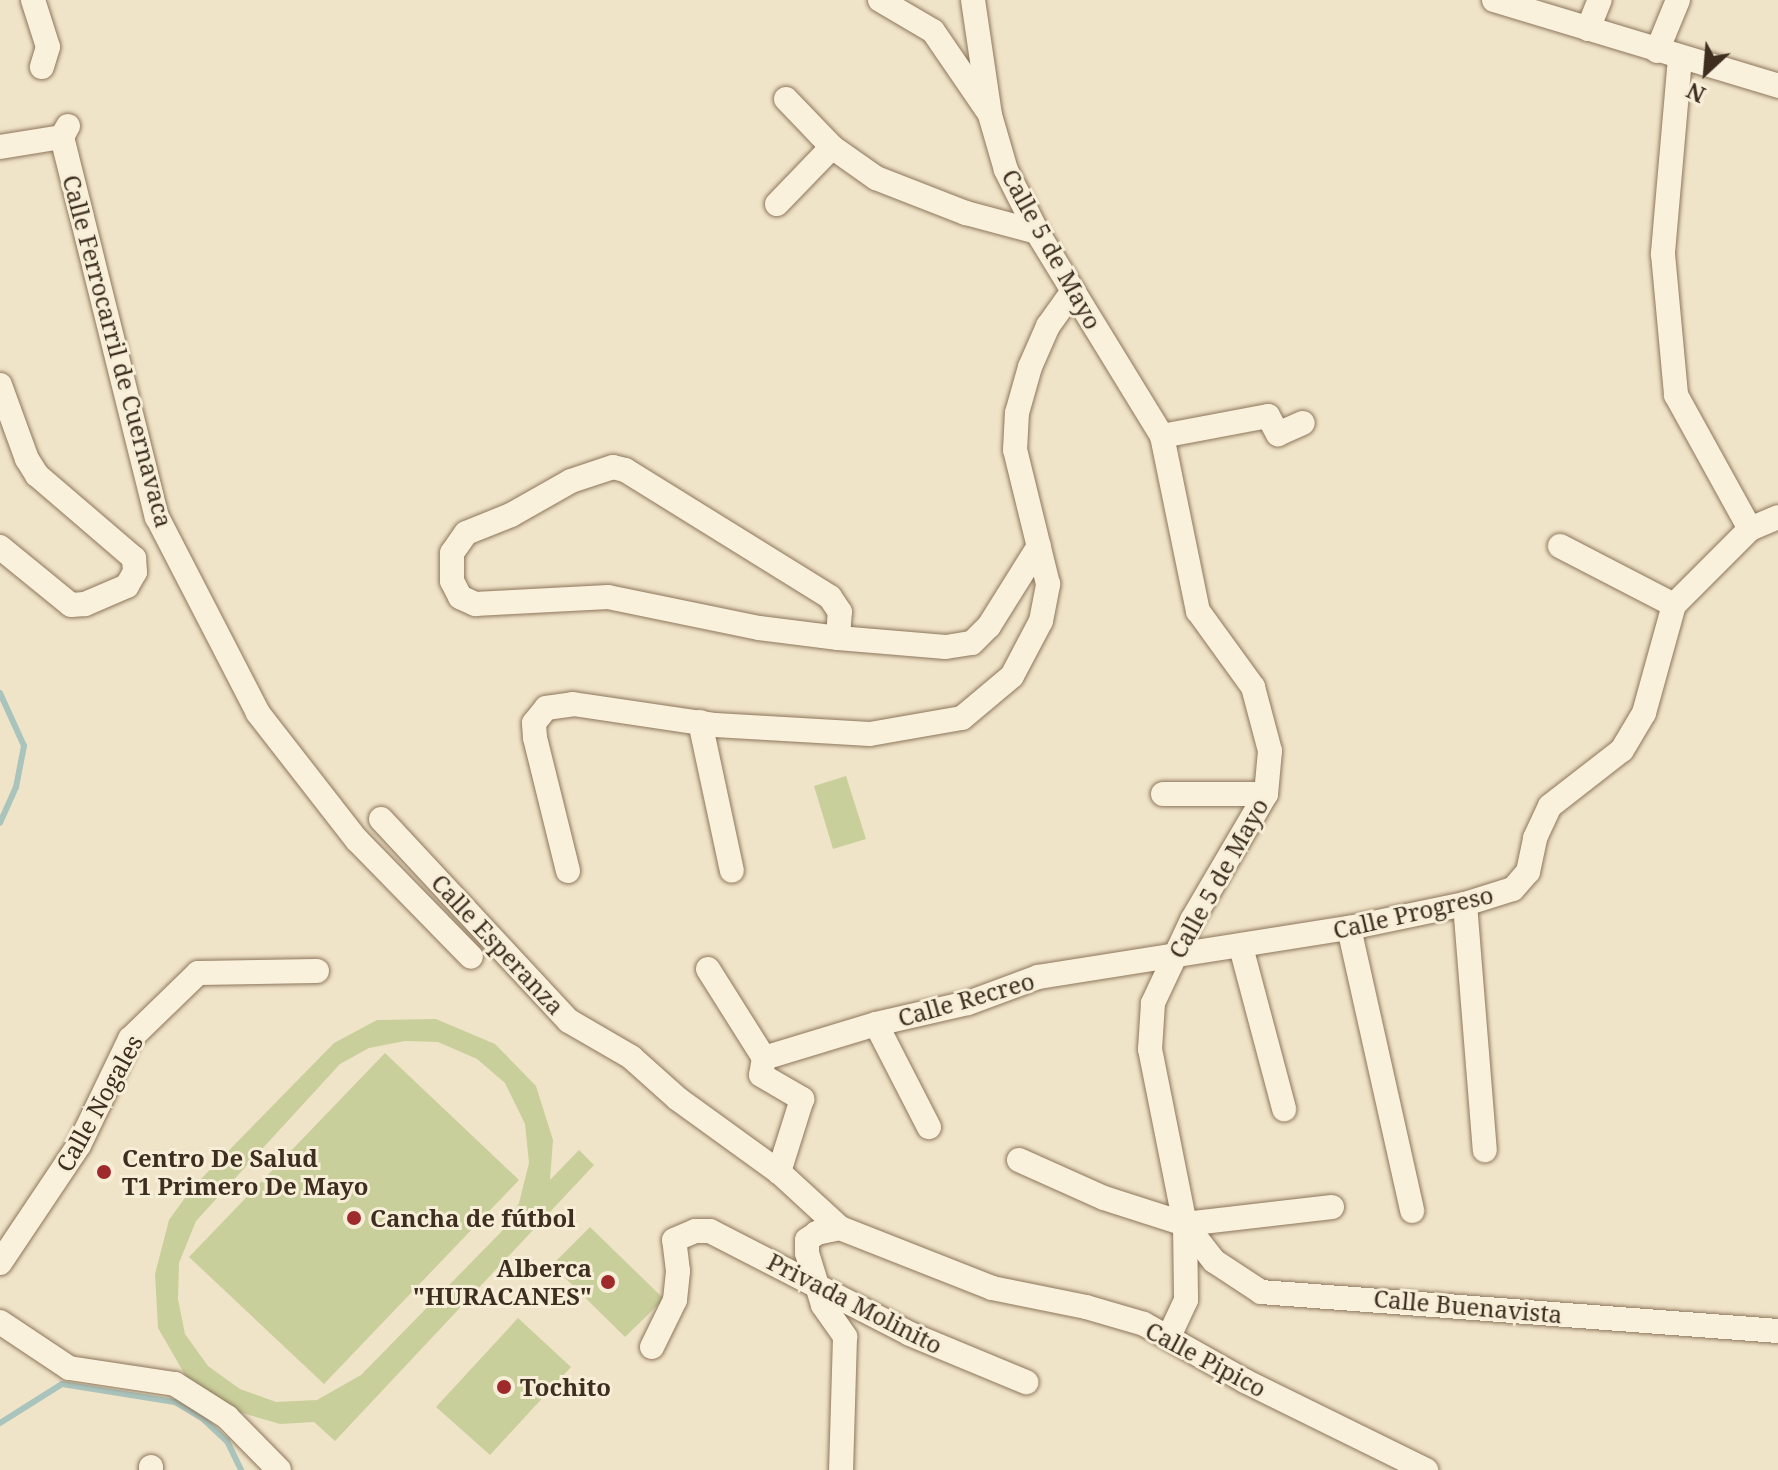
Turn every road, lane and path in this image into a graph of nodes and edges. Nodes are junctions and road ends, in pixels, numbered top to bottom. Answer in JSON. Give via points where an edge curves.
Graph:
{"nodes":[{"id":1,"x":33,"y":0,"type":"edge"},
{"id":2,"x":880,"y":0,"type":"edge"},
{"id":3,"x":973,"y":0,"type":"edge"},
{"id":4,"x":1494,"y":0,"type":"edge"},
{"id":5,"x":1600,"y":0,"type":"edge"},
{"id":6,"x":1678,"y":0,"type":"edge"},
{"id":7,"x":1588,"y":29,"type":"junction"},
{"id":8,"x":1669,"y":54,"type":"junction"},
{"id":9,"x":42,"y":67,"type":"dead end"},
{"id":10,"x":1778,"y":86,"type":"edge"},
{"id":11,"x":786,"y":99,"type":"dead end"},
{"id":12,"x":990,"y":115,"type":"junction"},
{"id":13,"x":0,"y":147,"type":"edge"},
{"id":14,"x":832,"y":147,"type":"junction"},
{"id":15,"x":777,"y":204,"type":"dead end"},
{"id":16,"x":1037,"y":232,"type":"junction"},
{"id":17,"x":1073,"y":291,"type":"junction"},
{"id":18,"x":0,"y":385,"type":"edge"},
{"id":19,"x":1303,"y":423,"type":"dead end"},
{"id":20,"x":1162,"y":436,"type":"junction"},
{"id":21,"x":1778,"y":517,"type":"edge"},
{"id":22,"x":1750,"y":529,"type":"junction"},
{"id":23,"x":1039,"y":546,"type":"junction"},
{"id":24,"x":1560,"y":546,"type":"dead end"},
{"id":25,"x":0,"y":547,"type":"edge"},
{"id":26,"x":1674,"y":605,"type":"junction"},
{"id":27,"x":838,"y":638,"type":"junction"},
{"id":28,"x":700,"y":722,"type":"junction"},
{"id":29,"x":1163,"y":794,"type":"dead end"},
{"id":30,"x":1266,"y":794,"type":"junction"},
{"id":31,"x":381,"y":819,"type":"dead end"},
{"id":32,"x":568,"y":871,"type":"dead end"},
{"id":33,"x":732,"y":871,"type":"dead end"},
{"id":34,"x":1465,"y":904,"type":"junction"},
{"id":35,"x":1349,"y":928,"type":"junction"},
{"id":36,"x":1241,"y":947,"type":"junction"},
{"id":37,"x":471,"y":957,"type":"dead end"},
{"id":38,"x":1172,"y":958,"type":"junction"},
{"id":39,"x":708,"y":969,"type":"dead end"},
{"id":40,"x":317,"y":971,"type":"dead end"},
{"id":41,"x":876,"y":1024,"type":"junction"},
{"id":42,"x":764,"y":1058,"type":"junction"},
{"id":43,"x":1284,"y":1109,"type":"dead end"},
{"id":44,"x":929,"y":1127,"type":"dead end"},
{"id":45,"x":1485,"y":1150,"type":"dead end"},
{"id":46,"x":1019,"y":1160,"type":"dead end"},
{"id":47,"x":779,"y":1172,"type":"junction"},
{"id":48,"x":1332,"y":1207,"type":"dead end"},
{"id":49,"x":1412,"y":1211,"type":"dead end"},
{"id":50,"x":1185,"y":1224,"type":"junction"},
{"id":51,"x":840,"y":1228,"type":"junction"},
{"id":52,"x":0,"y":1263,"type":"edge"},
{"id":53,"x":816,"y":1286,"type":"junction"},
{"id":54,"x":0,"y":1322,"type":"edge"},
{"id":55,"x":1778,"y":1331,"type":"edge"},
{"id":56,"x":1169,"y":1336,"type":"junction"},
{"id":57,"x":652,"y":1347,"type":"dead end"},
{"id":58,"x":1026,"y":1382,"type":"dead end"},
{"id":59,"x":279,"y":1470,"type":"edge"},
{"id":60,"x":841,"y":1470,"type":"edge"},
{"id":61,"x":1426,"y":1470,"type":"edge"}],
"edges":[{"from":1,"to":9,"type":"street","via":[[48,47]]},
{"from":2,"to":12,"type":"street","via":[[933,31]]},
{"from":3,"to":12,"type":"street","name":"Calle 5 de Mayo"},
{"from":4,"to":7,"type":"street"},
{"from":5,"to":7,"type":"street"},
{"from":6,"to":8,"type":"street"},
{"from":7,"to":8,"type":"street"},
{"from":8,"to":10,"type":"street"},
{"from":8,"to":22,"type":"street","via":[[1663,254],[1676,395]]},
{"from":11,"to":14,"type":"street"},
{"from":12,"to":16,"type":"street","name":"Calle 5 de Mayo","via":[[1006,170]]},
{"from":13,"to":37,"type":"street","name":"Calle Ferrocarril de Cuernavaca","via":[[65,131],[157,517],[258,713],[357,840]]},
{"from":14,"to":15,"type":"street"},
{"from":14,"to":16,"type":"street","via":[[876,178],[966,213]]},
{"from":16,"to":17,"type":"street","name":"Calle 5 de Mayo"},
{"from":17,"to":20,"type":"street","name":"Calle 5 de Mayo"},
{"from":17,"to":23,"type":"street","via":[[1048,326],[1017,413],[1015,450]]},
{"from":18,"to":25,"type":"street","via":[[37,475],[134,558],[135,572],[127,586],[71,605]]},
{"from":19,"to":20,"type":"street","via":[[1278,434],[1268,416]]},
{"from":20,"to":30,"type":"street","name":"Calle 5 de Mayo","via":[[1198,611],[1253,687],[1270,751]]},
{"from":21,"to":22,"type":"street","name":"Calle Progreso"},
{"from":22,"to":26,"type":"street","name":"Calle Progreso"},
{"from":23,"to":27,"type":"street","via":[[989,626],[972,643],[946,647]]},
{"from":23,"to":28,"type":"street","via":[[1048,584],[1041,621],[1012,676],[962,718],[870,734]]},
{"from":24,"to":26,"type":"street"},
{"from":26,"to":34,"type":"street","name":"Calle Progreso","via":[[1644,713],[1622,750],[1550,806],[1535,838],[1528,872],[1513,889]]},
{"from":27,"to":27,"type":"street","via":[[759,628],[608,597],[475,604],[460,597],[452,581],[452,553],[466,533],[571,481],[613,467],[830,597],[840,612]]},
{"from":28,"to":32,"type":"street","via":[[573,704],[546,708],[534,723],[535,738]]},
{"from":28,"to":33,"type":"street"},
{"from":29,"to":30,"type":"street"},
{"from":30,"to":38,"type":"street","name":"Calle 5 de Mayo"},
{"from":31,"to":47,"type":"street","name":"Calle Esperanza","via":[[569,1021],[631,1057],[678,1099]]},
{"from":34,"to":35,"type":"street","name":"Calle Progreso"},
{"from":34,"to":45,"type":"street"},
{"from":35,"to":36,"type":"street","name":"Calle Progreso"},
{"from":35,"to":49,"type":"street"},
{"from":36,"to":38,"type":"street","name":"Calle Progreso"},
{"from":36,"to":43,"type":"street"},
{"from":38,"to":41,"type":"street","name":"Calle Recreo","via":[[1038,977],[968,1003]]},
{"from":38,"to":50,"type":"street","name":"Calle 5 de Mayo","via":[[1153,1003],[1150,1049]]},
{"from":39,"to":42,"type":"street"},
{"from":40,"to":52,"type":"street","name":"Calle Nogales","via":[[198,973],[130,1039],[79,1145]]},
{"from":41,"to":42,"type":"street","name":"Calle Recreo"},
{"from":41,"to":44,"type":"street"},
{"from":42,"to":47,"type":"street","via":[[761,1075],[802,1099]]},
{"from":46,"to":50,"type":"street","via":[[1104,1198]]},
{"from":47,"to":51,"type":"street","name":"Calle Esperanza"},
{"from":48,"to":50,"type":"street"},
{"from":50,"to":55,"type":"street","name":"Calle Buenavista","via":[[1214,1261],[1261,1292]]},
{"from":50,"to":56,"type":"street","name":"Calle 5 de Mayo","via":[[1186,1300]]},
{"from":51,"to":53,"type":"street","via":[[807,1240]]},
{"from":51,"to":56,"type":"street","name":"Calle Pipico","via":[[992,1288],[1086,1307]]},
{"from":53,"to":57,"type":"street","name":"Privada Molinito","via":[[710,1231],[685,1235],[674,1240],[675,1300]]},
{"from":53,"to":58,"type":"street","name":"Privada Molinito","via":[[910,1334]]},
{"from":53,"to":60,"type":"street","via":[[845,1337]]},
{"from":54,"to":59,"type":"street","via":[[69,1368],[175,1384],[227,1417]]},
{"from":56,"to":61,"type":"street","name":"Calle Pipico","via":[[1245,1381]]}]}
